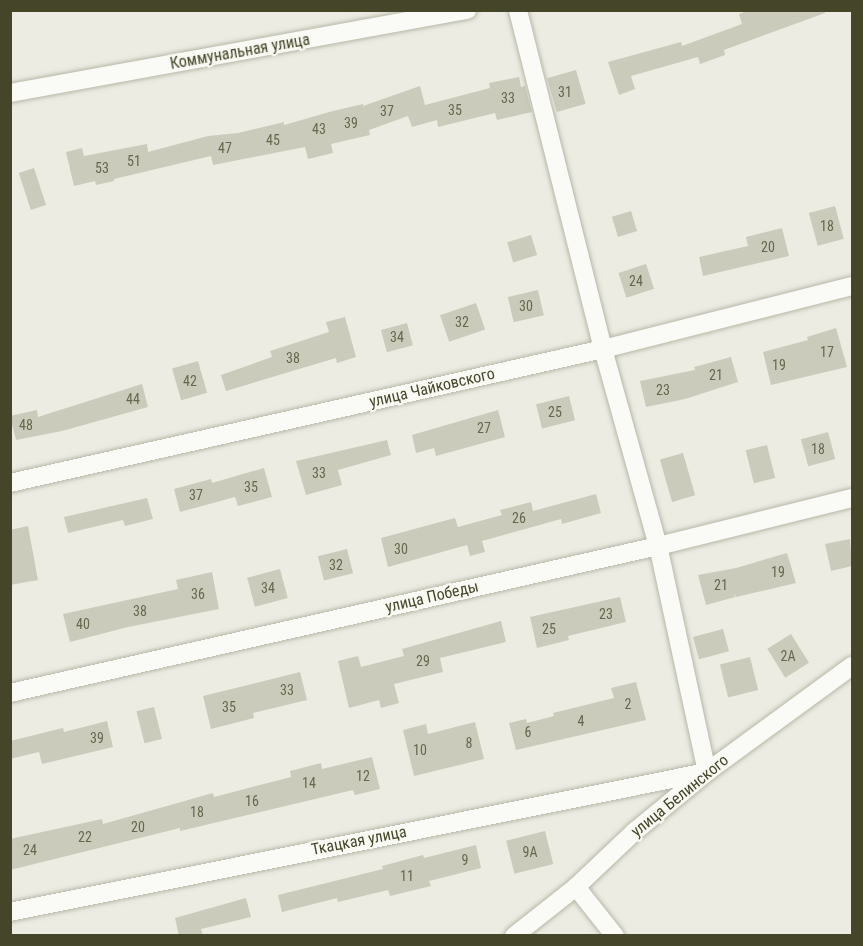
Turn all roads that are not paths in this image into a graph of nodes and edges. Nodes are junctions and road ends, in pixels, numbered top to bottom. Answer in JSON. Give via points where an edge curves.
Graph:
{"nodes":[{"id":1,"x":518,"y":10,"type":"edge"},
{"id":2,"x":459,"y":12,"type":"edge"},
{"id":3,"x":10,"y":93,"type":"edge"},
{"id":4,"x":852,"y":286,"type":"edge"},
{"id":5,"x":603,"y":349,"type":"junction"},
{"id":6,"x":10,"y":483,"type":"edge"},
{"id":7,"x":852,"y":498,"type":"edge"},
{"id":8,"x":658,"y":546,"type":"junction"},
{"id":9,"x":852,"y":666,"type":"edge"},
{"id":10,"x":10,"y":693,"type":"edge"},
{"id":11,"x":707,"y":772,"type":"junction"},
{"id":12,"x":576,"y":887,"type":"junction"},
{"id":13,"x":10,"y":912,"type":"edge"},
{"id":14,"x":514,"y":936,"type":"edge"},
{"id":15,"x":615,"y":936,"type":"edge"}],
"edges":[{"from":1,"to":5,"type":"street"},
{"from":2,"to":3,"type":"street","name":"Коммунальная улица"},
{"from":4,"to":5,"type":"street","name":"улица Чайковского"},
{"from":5,"to":6,"type":"street","name":"улица Чайковского"},
{"from":5,"to":8,"type":"street"},
{"from":7,"to":8,"type":"street","name":"улица Победы"},
{"from":8,"to":10,"type":"street","name":"улица Победы"},
{"from":8,"to":11,"type":"street"},
{"from":9,"to":11,"type":"street","name":"улица Белинского"},
{"from":11,"to":12,"type":"street","name":"улица Белинского","via":[[634,832]]},
{"from":11,"to":13,"type":"street","name":"Ткацкая улица"},
{"from":12,"to":14,"type":"street","name":"улица Белинского"},
{"from":12,"to":15,"type":"street"}]}
